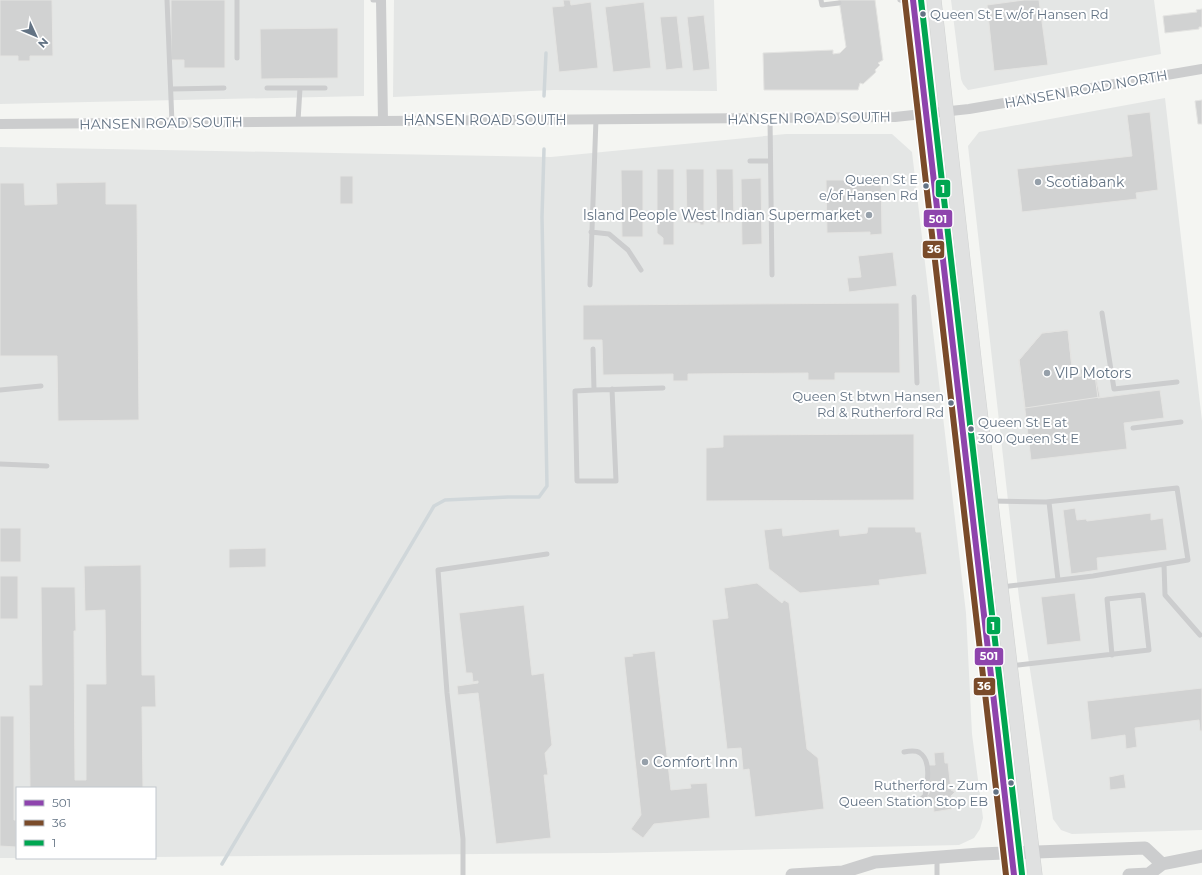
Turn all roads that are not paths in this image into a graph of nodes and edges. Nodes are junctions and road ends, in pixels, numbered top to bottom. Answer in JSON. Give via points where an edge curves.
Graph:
{"nodes":[{"id":1,"x":167,"y":0,"type":"edge"},
{"id":2,"x":237,"y":0,"type":"edge"},
{"id":3,"x":373,"y":0,"type":"edge"},
{"id":4,"x":382,"y":0,"type":"edge"},
{"id":5,"x":821,"y":0,"type":"edge"},
{"id":6,"x":900,"y":0,"type":"edge"},
{"id":7,"x":934,"y":0,"type":"edge"},
{"id":8,"x":839,"y":3,"type":"dead end"},
{"id":9,"x":913,"y":3,"type":"edge"},
{"id":10,"x":237,"y":58,"type":"dead end"},
{"id":11,"x":1202,"y":69,"type":"edge"},
{"id":12,"x":224,"y":88,"type":"dead end"},
{"id":13,"x":267,"y":88,"type":"dead end"},
{"id":14,"x":300,"y":88,"type":"junction"},
{"id":15,"x":325,"y":88,"type":"dead end"},
{"id":16,"x":171,"y":89,"type":"junction"},
{"id":17,"x":970,"y":109,"type":"joint"},
{"id":18,"x":946,"y":111,"type":"junction"},
{"id":19,"x":925,"y":114,"type":"junction"},
{"id":20,"x":770,"y":118,"type":"junction"},
{"id":21,"x":596,"y":120,"type":"junction"},
{"id":22,"x":298,"y":121,"type":"junction"},
{"id":23,"x":383,"y":121,"type":"junction"},
{"id":24,"x":172,"y":123,"type":"junction"},
{"id":25,"x":0,"y":124,"type":"edge"},
{"id":26,"x":750,"y":161,"type":"dead end"},
{"id":27,"x":769,"y":161,"type":"junction"},
{"id":28,"x":591,"y":232,"type":"junction"},
{"id":29,"x":641,"y":270,"type":"dead end"},
{"id":30,"x":772,"y":275,"type":"dead end"},
{"id":31,"x":590,"y":285,"type":"dead end"},
{"id":32,"x":914,"y":297,"type":"dead end"},
{"id":33,"x":1102,"y":313,"type":"dead end"},
{"id":34,"x":593,"y":349,"type":"dead end"},
{"id":35,"x":1177,"y":382,"type":"dead end"},
{"id":36,"x":917,"y":383,"type":"dead end"},
{"id":37,"x":41,"y":386,"type":"dead end"},
{"id":38,"x":663,"y":388,"type":"dead end"},
{"id":39,"x":612,"y":389,"type":"junction"},
{"id":40,"x":0,"y":390,"type":"edge"},
{"id":41,"x":594,"y":390,"type":"junction"},
{"id":42,"x":1181,"y":422,"type":"dead end"},
{"id":43,"x":1133,"y":428,"type":"dead end"},
{"id":44,"x":0,"y":464,"type":"edge"},
{"id":45,"x":47,"y":466,"type":"dead end"},
{"id":46,"x":990,"y":501,"type":"junction"},
{"id":47,"x":1048,"y":502,"type":"junction"},
{"id":48,"x":547,"y":554,"type":"dead end"},
{"id":49,"x":1164,"y":564,"type":"junction"},
{"id":50,"x":1058,"y":580,"type":"junction"},
{"id":51,"x":1000,"y":587,"type":"junction"},
{"id":52,"x":1200,"y":635,"type":"dead end"},
{"id":53,"x":1112,"y":655,"type":"junction"},
{"id":54,"x":1010,"y":666,"type":"junction"},
{"id":55,"x":990,"y":668,"type":"junction"},
{"id":56,"x":904,"y":752,"type":"dead end"},
{"id":57,"x":910,"y":803,"type":"dead end"},
{"id":58,"x":1011,"y":853,"type":"junction"},
{"id":59,"x":1033,"y":853,"type":"junction"},
{"id":60,"x":1202,"y":856,"type":"edge"},
{"id":61,"x":937,"y":857,"type":"junction"},
{"id":62,"x":1162,"y":864,"type":"junction"},
{"id":63,"x":822,"y":874,"type":"edge"},
{"id":64,"x":846,"y":874,"type":"edge"},
{"id":65,"x":463,"y":875,"type":"edge"},
{"id":66,"x":792,"y":875,"type":"edge"},
{"id":67,"x":937,"y":875,"type":"edge"},
{"id":68,"x":1014,"y":875,"type":"edge"},
{"id":69,"x":1035,"y":875,"type":"edge"},
{"id":70,"x":1129,"y":875,"type":"edge"}],
"edges":[{"from":1,"to":16,"type":"lane"},
{"from":2,"to":10,"type":"lane"},
{"from":3,"to":4,"type":"lane"},
{"from":4,"to":23,"type":"street"},
{"from":5,"to":8,"type":"lane","via":[[822,5]]},
{"from":6,"to":9,"type":"lane"},
{"from":7,"to":18,"type":"main road"},
{"from":9,"to":19,"type":"main road"},
{"from":11,"to":17,"type":"street","name":"HANSEN ROAD NORTH"},
{"from":12,"to":16,"type":"lane"},
{"from":13,"to":14,"type":"lane"},
{"from":14,"to":15,"type":"lane"},
{"from":14,"to":22,"type":"lane"},
{"from":16,"to":24,"type":"lane"},
{"from":17,"to":18,"type":"street","name":"HANSEN ROAD SOUTH"},
{"from":18,"to":19,"type":"street","name":"HANSEN ROAD SOUTH"},
{"from":18,"to":46,"type":"main road"},
{"from":19,"to":20,"type":"street","name":"HANSEN ROAD SOUTH","via":[[895,117]]},
{"from":19,"to":55,"type":"main road"},
{"from":20,"to":21,"type":"street","name":"HANSEN ROAD SOUTH"},
{"from":20,"to":27,"type":"lane"},
{"from":21,"to":23,"type":"street","name":"HANSEN ROAD SOUTH"},
{"from":21,"to":28,"type":"lane"},
{"from":22,"to":23,"type":"street","name":"HANSEN ROAD SOUTH"},
{"from":22,"to":24,"type":"street","name":"HANSEN ROAD SOUTH"},
{"from":24,"to":25,"type":"street","name":"HANSEN ROAD SOUTH"},
{"from":26,"to":27,"type":"lane"},
{"from":27,"to":30,"type":"lane"},
{"from":28,"to":29,"type":"lane","via":[[609,234],[628,250]]},
{"from":28,"to":31,"type":"lane"},
{"from":32,"to":36,"type":"lane"},
{"from":33,"to":35,"type":"lane","via":[[1114,389]]},
{"from":34,"to":41,"type":"lane"},
{"from":37,"to":40,"type":"lane"},
{"from":38,"to":39,"type":"lane"},
{"from":39,"to":41,"type":"lane"},
{"from":39,"to":41,"type":"lane","via":[[616,481],[577,482],[575,391]]},
{"from":42,"to":43,"type":"lane"},
{"from":44,"to":45,"type":"lane"},
{"from":46,"to":47,"type":"lane"},
{"from":46,"to":51,"type":"main road"},
{"from":47,"to":49,"type":"lane","via":[[1176,488],[1188,560]]},
{"from":47,"to":50,"type":"lane"},
{"from":48,"to":65,"type":"lane","via":[[438,570],[447,693],[463,839]]},
{"from":49,"to":50,"type":"lane"},
{"from":49,"to":52,"type":"lane","via":[[1165,595]]},
{"from":50,"to":51,"type":"lane"},
{"from":51,"to":54,"type":"main road"},
{"from":53,"to":53,"type":"lane","via":[[1149,650],[1143,595],[1107,599]]},
{"from":53,"to":54,"type":"lane"},
{"from":54,"to":55,"type":"lane"},
{"from":54,"to":59,"type":"main road"},
{"from":55,"to":58,"type":"main road"},
{"from":56,"to":57,"type":"lane","via":[[920,753],[926,761],[924,796],[918,802]]},
{"from":58,"to":59,"type":"street"},
{"from":58,"to":61,"type":"street"},
{"from":58,"to":68,"type":"main road"},
{"from":59,"to":62,"type":"street","via":[[1145,848]]},
{"from":59,"to":69,"type":"main road"},
{"from":60,"to":62,"type":"street"},
{"from":61,"to":64,"type":"street","via":[[875,862]]},
{"from":61,"to":67,"type":"lane"},
{"from":62,"to":70,"type":"street","via":[[1149,874]]},
{"from":63,"to":64,"type":"street"},
{"from":63,"to":66,"type":"street"}]}
